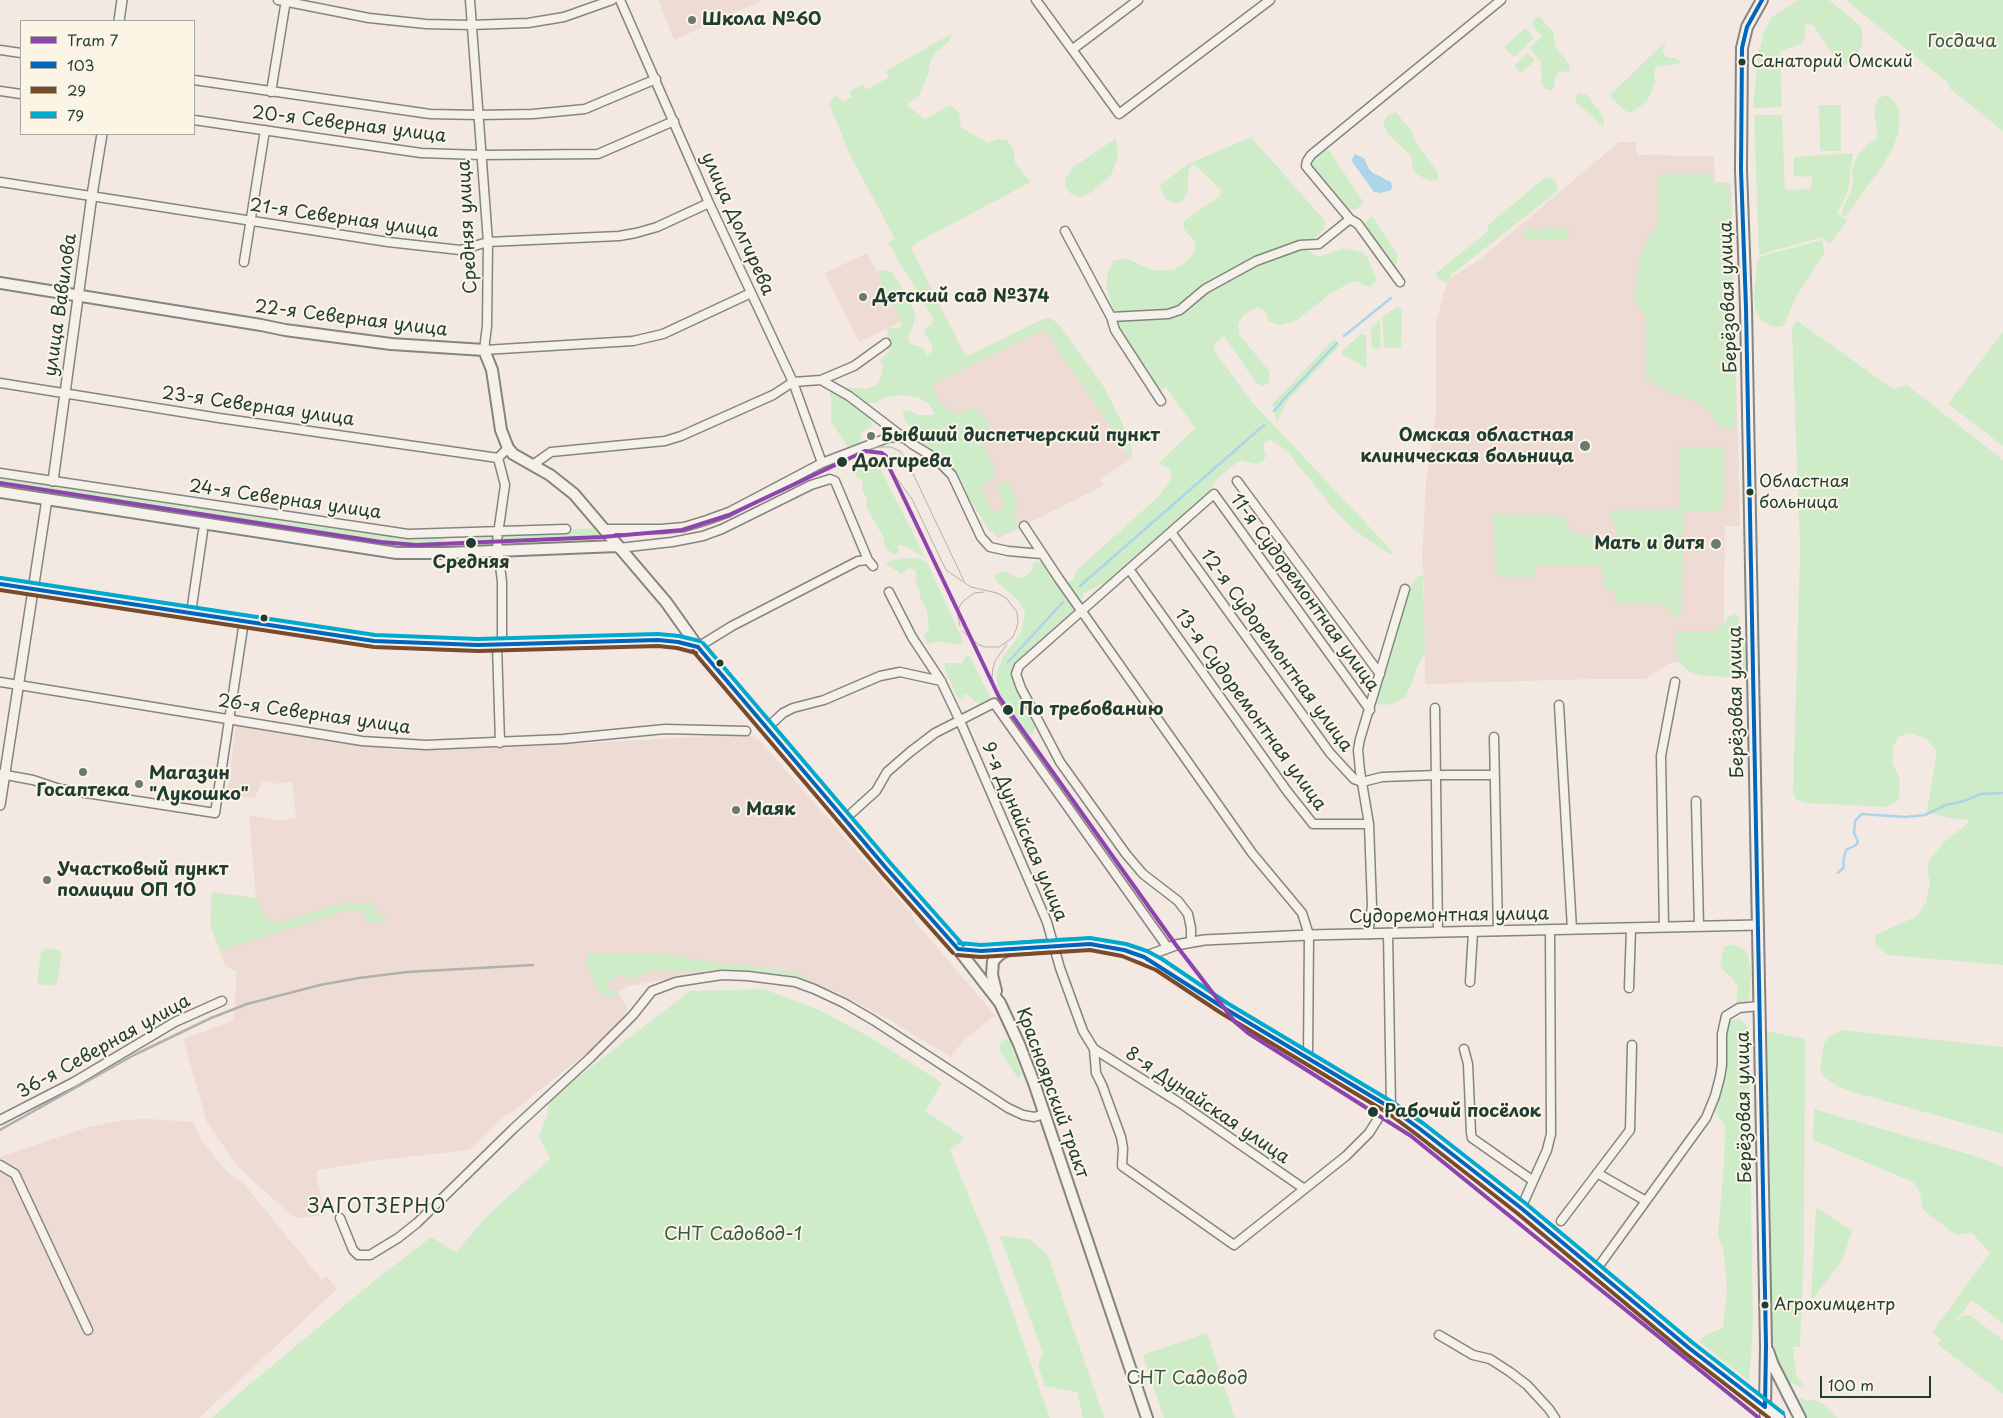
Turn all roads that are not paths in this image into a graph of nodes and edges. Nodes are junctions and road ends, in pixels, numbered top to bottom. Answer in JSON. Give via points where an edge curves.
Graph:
{"nodes":[{"id":1,"x":122,"y":0,"type":"edge"},
{"id":2,"x":283,"y":0,"type":"edge"},
{"id":3,"x":470,"y":0,"type":"edge"},
{"id":4,"x":612,"y":0,"type":"edge"},
{"id":5,"x":620,"y":0,"type":"edge"},
{"id":6,"x":1036,"y":0,"type":"edge"},
{"id":7,"x":1138,"y":0,"type":"edge"},
{"id":8,"x":1270,"y":0,"type":"edge"},
{"id":9,"x":1501,"y":0,"type":"edge"},
{"id":10,"x":1762,"y":0,"type":"edge"},
{"id":11,"x":119,"y":20,"type":"edge"},
{"id":12,"x":470,"y":25,"type":"junction"},
{"id":13,"x":1073,"y":49,"type":"junction"},
{"id":14,"x":0,"y":50,"type":"edge"},
{"id":15,"x":20,"y":53,"type":"edge"},
{"id":16,"x":656,"y":79,"type":"junction"},
{"id":17,"x":195,"y":80,"type":"edge"},
{"id":18,"x":0,"y":91,"type":"edge"},
{"id":19,"x":271,"y":92,"type":"junction"},
{"id":20,"x":20,"y":94,"type":"edge"},
{"id":21,"x":478,"y":115,"type":"junction"},
{"id":22,"x":195,"y":120,"type":"edge"},
{"id":23,"x":674,"y":121,"type":"junction"},
{"id":24,"x":265,"y":130,"type":"junction"},
{"id":25,"x":102,"y":135,"type":"edge"},
{"id":26,"x":481,"y":155,"type":"junction"},
{"id":27,"x":0,"y":182,"type":"edge"},
{"id":28,"x":92,"y":195,"type":"junction"},
{"id":29,"x":709,"y":203,"type":"junction"},
{"id":30,"x":1350,"y":219,"type":"junction"},
{"id":31,"x":250,"y":221,"type":"junction"},
{"id":32,"x":1065,"y":232,"type":"dead end"},
{"id":33,"x":488,"y":242,"type":"junction"},
{"id":34,"x":244,"y":262,"type":"dead end"},
{"id":35,"x":1400,"y":282,"type":"dead end"},
{"id":36,"x":0,"y":283,"type":"edge"},
{"id":37,"x":751,"y":293,"type":"junction"},
{"id":38,"x":79,"y":295,"type":"junction"},
{"id":39,"x":1111,"y":317,"type":"junction"},
{"id":40,"x":886,"y":343,"type":"dead end"},
{"id":41,"x":484,"y":350,"type":"junction"},
{"id":42,"x":821,"y":380,"type":"junction"},
{"id":43,"x":793,"y":382,"type":"junction"},
{"id":44,"x":0,"y":383,"type":"edge"},
{"id":45,"x":65,"y":394,"type":"junction"},
{"id":46,"x":1161,"y":401,"type":"dead end"},
{"id":47,"x":905,"y":438,"type":"junction"},
{"id":48,"x":508,"y":448,"type":"junction"},
{"id":49,"x":498,"y":458,"type":"junction"},
{"id":50,"x":822,"y":463,"type":"junction"},
{"id":51,"x":534,"y":464,"type":"junction"},
{"id":52,"x":0,"y":473,"type":"edge"},
{"id":53,"x":53,"y":481,"type":"junction"},
{"id":54,"x":1237,"y":481,"type":"dead end"},
{"id":55,"x":0,"y":492,"type":"edge"},
{"id":56,"x":47,"y":499,"type":"junction"},
{"id":57,"x":1024,"y":526,"type":"dead end"},
{"id":58,"x":566,"y":528,"type":"dead end"},
{"id":59,"x":604,"y":529,"type":"junction"},
{"id":60,"x":203,"y":531,"type":"dead end"},
{"id":61,"x":499,"y":532,"type":"junction"},
{"id":62,"x":1171,"y":532,"type":"junction"},
{"id":63,"x":618,"y":547,"type":"junction"},
{"id":64,"x":498,"y":550,"type":"junction"},
{"id":65,"x":1042,"y":554,"type":"junction"},
{"id":66,"x":1129,"y":569,"type":"junction"},
{"id":67,"x":0,"y":584,"type":"edge"},
{"id":68,"x":33,"y":589,"type":"junction"},
{"id":69,"x":1406,"y":589,"type":"dead end"},
{"id":70,"x":888,"y":592,"type":"dead end"},
{"id":71,"x":1082,"y":610,"type":"junction"},
{"id":72,"x":191,"y":613,"type":"junction"},
{"id":73,"x":244,"y":621,"type":"junction"},
{"id":74,"x":500,"y":645,"type":"junction"},
{"id":75,"x":698,"y":647,"type":"junction"},
{"id":76,"x":1380,"y":674,"type":"junction"},
{"id":77,"x":940,"y":681,"type":"junction"},
{"id":78,"x":0,"y":682,"type":"edge"},
{"id":79,"x":1675,"y":682,"type":"dead end"},
{"id":80,"x":18,"y":685,"type":"junction"},
{"id":81,"x":1559,"y":705,"type":"dead end"},
{"id":82,"x":1435,"y":708,"type":"dead end"},
{"id":83,"x":1370,"y":710,"type":"junction"},
{"id":84,"x":229,"y":720,"type":"junction"},
{"id":85,"x":960,"y":720,"type":"junction"},
{"id":86,"x":767,"y":728,"type":"junction"},
{"id":87,"x":746,"y":731,"type":"dead end"},
{"id":88,"x":1494,"y":737,"type":"dead end"},
{"id":89,"x":500,"y":743,"type":"junction"},
{"id":90,"x":2,"y":774,"type":"edge"},
{"id":91,"x":1437,"y":775,"type":"junction"},
{"id":92,"x":1494,"y":775,"type":"junction"},
{"id":93,"x":1362,"y":782,"type":"junction"},
{"id":94,"x":1696,"y":801,"type":"dead end"},
{"id":95,"x":0,"y":805,"type":"edge"},
{"id":96,"x":845,"y":819,"type":"junction"},
{"id":97,"x":1369,"y":824,"type":"junction"},
{"id":98,"x":1758,"y":925,"type":"junction"},
{"id":99,"x":1699,"y":926,"type":"junction"},
{"id":100,"x":1664,"y":927,"type":"junction"},
{"id":101,"x":1631,"y":928,"type":"junction"},
{"id":102,"x":1572,"y":929,"type":"junction"},
{"id":103,"x":1550,"y":930,"type":"junction"},
{"id":104,"x":1498,"y":931,"type":"junction"},
{"id":105,"x":1438,"y":932,"type":"junction"},
{"id":106,"x":1473,"y":932,"type":"junction"},
{"id":107,"x":1388,"y":933,"type":"junction"},
{"id":108,"x":1368,"y":934,"type":"junction"},
{"id":109,"x":1309,"y":935,"type":"junction"},
{"id":110,"x":1191,"y":941,"type":"junction"},
{"id":111,"x":1054,"y":945,"type":"junction"},
{"id":112,"x":1168,"y":948,"type":"junction"},
{"id":113,"x":958,"y":949,"type":"junction"},
{"id":114,"x":1012,"y":949,"type":"junction"},
{"id":115,"x":1144,"y":956,"type":"junction"},
{"id":116,"x":1470,"y":982,"type":"dead end"},
{"id":117,"x":1629,"y":988,"type":"dead end"},
{"id":118,"x":222,"y":1000,"type":"dead end"},
{"id":119,"x":1000,"y":1003,"type":"junction"},
{"id":120,"x":1759,"y":1006,"type":"junction"},
{"id":121,"x":1632,"y":1045,"type":"dead end"},
{"id":122,"x":1094,"y":1049,"type":"junction"},
{"id":123,"x":1464,"y":1049,"type":"dead end"},
{"id":124,"x":1308,"y":1058,"type":"junction"},
{"id":125,"x":1389,"y":1107,"type":"junction"},
{"id":126,"x":1045,"y":1114,"type":"junction"},
{"id":127,"x":0,"y":1120,"type":"edge"},
{"id":128,"x":0,"y":1165,"type":"edge"},
{"id":129,"x":1597,"y":1173,"type":"junction"},
{"id":130,"x":1532,"y":1180,"type":"junction"},
{"id":131,"x":1303,"y":1188,"type":"junction"},
{"id":132,"x":1646,"y":1202,"type":"junction"},
{"id":133,"x":1521,"y":1208,"type":"junction"},
{"id":134,"x":340,"y":1218,"type":"dead end"},
{"id":135,"x":1561,"y":1221,"type":"dead end"},
{"id":136,"x":1596,"y":1270,"type":"junction"},
{"id":137,"x":88,"y":1330,"type":"dead end"},
{"id":138,"x":1439,"y":1335,"type":"dead end"},
{"id":139,"x":1766,"y":1345,"type":"junction"},
{"id":140,"x":1765,"y":1413,"type":"edge"},
{"id":141,"x":1147,"y":1418,"type":"edge"},
{"id":142,"x":1555,"y":1418,"type":"edge"},
{"id":143,"x":1779,"y":1418,"type":"edge"},
{"id":144,"x":1800,"y":1418,"type":"edge"}],
"edges":[{"from":1,"to":11,"type":"street"},
{"from":2,"to":12,"type":"street","via":[[369,18]]},
{"from":2,"to":19,"type":"street"},
{"from":3,"to":12,"type":"street","name":"Средняя улица"},
{"from":4,"to":12,"type":"street","via":[[564,17],[528,23]]},
{"from":5,"to":16,"type":"street","name":"улица Долгирева"},
{"from":6,"to":13,"type":"street"},
{"from":7,"to":13,"type":"street"},
{"from":8,"to":13,"type":"street","via":[[1119,114]]},
{"from":9,"to":30,"type":"street","via":[[1310,155],[1306,166]]},
{"from":10,"to":98,"type":"main road","name":"Берёзовая улица","via":[[1745,34],[1741,58]]},
{"from":12,"to":21,"type":"street","name":"Средняя улица"},
{"from":14,"to":15,"type":"street"},
{"from":16,"to":21,"type":"street","name":"20-я Северная улица","via":[[584,108],[533,114]]},
{"from":16,"to":23,"type":"street","name":"улица Долгирева"},
{"from":17,"to":19,"type":"street","name":"20-я Северная улица"},
{"from":18,"to":20,"type":"street"},
{"from":19,"to":21,"type":"street","name":"20-я Северная улица","via":[[430,114]]},
{"from":21,"to":26,"type":"street","name":"Средняя улица"},
{"from":22,"to":24,"type":"street","name":"20-я Северная улица"},
{"from":23,"to":26,"type":"street","name":"20-я Северная улица","via":[[598,154]]},
{"from":23,"to":29,"type":"street","name":"улица Долгирева"},
{"from":24,"to":26,"type":"street","name":"20-я Северная улица","via":[[421,153]]},
{"from":24,"to":31,"type":"street"},
{"from":25,"to":28,"type":"street","name":"улица Вавилова"},
{"from":26,"to":33,"type":"street","name":"Средняя улица"},
{"from":27,"to":28,"type":"street","name":"21-я Северная улица"},
{"from":28,"to":31,"type":"street","name":"21-я Северная улица"},
{"from":28,"to":38,"type":"street","name":"улица Вавилова"},
{"from":29,"to":33,"type":"street","name":"21-я Северная улица","via":[[636,233]]},
{"from":29,"to":37,"type":"street","name":"улица Долгирева"},
{"from":30,"to":35,"type":"street","via":[[1358,224]]},
{"from":30,"to":39,"type":"street","via":[[1324,242],[1300,245],[1256,261],[1205,288],[1180,310],[1168,314]]},
{"from":31,"to":33,"type":"street","name":"21-я Северная улица","via":[[460,250]]},
{"from":31,"to":34,"type":"street"},
{"from":32,"to":39,"type":"street"},
{"from":33,"to":41,"type":"street","name":"Средняя улица"},
{"from":36,"to":38,"type":"main road","name":"22-я Северная улица"},
{"from":37,"to":41,"type":"street","name":"22-я Северная улица","via":[[663,334],[633,341]]},
{"from":37,"to":43,"type":"street","name":"улица Долгирева"},
{"from":38,"to":41,"type":"main road","name":"22-я Северная улица","via":[[285,330],[390,344]]},
{"from":38,"to":45,"type":"street","name":"улица Вавилова"},
{"from":39,"to":46,"type":"street","via":[[1115,330]]},
{"from":40,"to":42,"type":"street","via":[[854,366]]},
{"from":41,"to":48,"type":"main road","name":"Средняя улица","via":[[492,370],[501,430]]},
{"from":42,"to":43,"type":"street"},
{"from":42,"to":47,"type":"street","via":[[849,396]]},
{"from":43,"to":50,"type":"street","name":"улица Долгирева"},
{"from":43,"to":51,"type":"street","via":[[773,395],[681,436],[665,441],[551,452]]},
{"from":44,"to":45,"type":"street","name":"23-я Северная улица"},
{"from":45,"to":49,"type":"street","name":"23-я Северная улица"},
{"from":45,"to":53,"type":"street","name":"улица Вавилова"},
{"from":47,"to":50,"type":"street","via":[[890,437]]},
{"from":47,"to":65,"type":"street","via":[[935,458],[952,475],[981,536],[990,547]]},
{"from":48,"to":49,"type":"street"},
{"from":48,"to":51,"type":"main road","name":"Красноярский тракт"},
{"from":49,"to":61,"type":"street","via":[[505,485]]},
{"from":50,"to":59,"type":"street","via":[[729,512],[684,527]]},
{"from":51,"to":59,"type":"main road","name":"Красноярский тракт","via":[[574,494]]},
{"from":52,"to":53,"type":"street","name":"24-я Северная улица"},
{"from":53,"to":61,"type":"street","name":"24-я Северная улица","via":[[408,534]]},
{"from":54,"to":76,"type":"street"},
{"from":55,"to":56,"type":"main road","name":"24-я Северная улица"},
{"from":56,"to":64,"type":"main road","name":"24-я Северная улица","via":[[397,553]]},
{"from":56,"to":68,"type":"street"},
{"from":57,"to":65,"type":"street"},
{"from":58,"to":61,"type":"street","name":"24-я Северная улица"},
{"from":59,"to":63,"type":"main road","name":"Красноярский тракт"},
{"from":60,"to":72,"type":"street"},
{"from":61,"to":64,"type":"street"},
{"from":62,"to":66,"type":"street"},
{"from":62,"to":83,"type":"street","name":"11-я Судоремонтная улица","via":[[1214,494]]},
{"from":62,"to":93,"type":"street","name":"12-я Судоремонтная улица","via":[[1330,753],[1354,779]]},
{"from":63,"to":64,"type":"main road","name":"24-я Северная улица"},
{"from":63,"to":75,"type":"main road","name":"Красноярский тракт","via":[[666,602]]},
{"from":63,"to":75,"type":"street","name":"24-я Северная улица","via":[[702,536],[826,479],[835,481],[871,563],[858,561]]},
{"from":64,"to":74,"type":"street","via":[[502,582]]},
{"from":65,"to":71,"type":"street"},
{"from":66,"to":71,"type":"street"},
{"from":66,"to":97,"type":"street","name":"13-я Судоремонтная улица","via":[[1313,824]]},
{"from":67,"to":68,"type":"main road"},
{"from":68,"to":72,"type":"main road"},
{"from":68,"to":80,"type":"street"},
{"from":69,"to":76,"type":"street"},
{"from":70,"to":77,"type":"street"},
{"from":71,"to":109,"type":"street","via":[[1252,853],[1302,913]]},
{"from":71,"to":110,"type":"street","via":[[1019,666],[1016,674],[1060,762],[1126,854],[1143,874],[1178,901],[1188,914]]},
{"from":72,"to":73,"type":"main road"},
{"from":73,"to":74,"type":"main road","via":[[374,641]]},
{"from":73,"to":84,"type":"street"},
{"from":74,"to":75,"type":"main road","via":[[658,640]]},
{"from":74,"to":89,"type":"street"},
{"from":75,"to":86,"type":"main road","name":"Красноярский тракт"},
{"from":76,"to":83,"type":"street"},
{"from":77,"to":85,"type":"street"},
{"from":77,"to":86,"type":"street","via":[[900,672],[880,676],[824,700],[793,708]]},
{"from":78,"to":80,"type":"street","name":"26-я Северная улица"},
{"from":79,"to":100,"type":"street","via":[[1661,756]]},
{"from":80,"to":84,"type":"street","name":"26-я Северная улица"},
{"from":80,"to":90,"type":"street"},
{"from":81,"to":102,"type":"street"},
{"from":82,"to":91,"type":"street"},
{"from":83,"to":93,"type":"street","via":[[1358,750]]},
{"from":84,"to":89,"type":"street","name":"26-я Северная улица","via":[[362,741],[426,745]]},
{"from":84,"to":90,"type":"street","via":[[215,813],[60,789]]},
{"from":85,"to":96,"type":"street","via":[[935,733],[910,752],[887,772],[876,791]]},
{"from":85,"to":111,"type":"street","name":"9-я Дунайская улица","via":[[1048,922]]},
{"from":85,"to":112,"type":"street","via":[[994,703]]},
{"from":86,"to":96,"type":"main road","name":"Красноярский тракт"},
{"from":87,"to":89,"type":"street","name":"26-я Северная улица","via":[[665,729]]},
{"from":88,"to":92,"type":"street"},
{"from":90,"to":95,"type":"street"},
{"from":91,"to":92,"type":"street"},
{"from":91,"to":93,"type":"street","via":[[1382,777]]},
{"from":91,"to":105,"type":"street"},
{"from":92,"to":104,"type":"street"},
{"from":93,"to":97,"type":"street"},
{"from":94,"to":99,"type":"street"},
{"from":96,"to":113,"type":"main road","name":"Красноярский тракт"},
{"from":97,"to":108,"type":"street","via":[[1372,906]]},
{"from":98,"to":99,"type":"street","name":"Судоремонтная улица"},
{"from":98,"to":120,"type":"main road","name":"Берёзовая улица"},
{"from":99,"to":100,"type":"street","name":"Судоремонтная улица"},
{"from":100,"to":101,"type":"street","name":"Судоремонтная улица"},
{"from":101,"to":102,"type":"street","name":"Судоремонтная улица"},
{"from":101,"to":117,"type":"street"},
{"from":102,"to":103,"type":"street","name":"Судоремонтная улица"},
{"from":103,"to":104,"type":"street","name":"Судоремонтная улица"},
{"from":103,"to":130,"type":"street","via":[[1551,1134]]},
{"from":104,"to":106,"type":"street","name":"Судоремонтная улица"},
{"from":105,"to":106,"type":"street","name":"Судоремонтная улица"},
{"from":105,"to":107,"type":"street","name":"Судоремонтная улица"},
{"from":106,"to":116,"type":"street"},
{"from":107,"to":108,"type":"street","name":"Судоремонтная улица"},
{"from":107,"to":125,"type":"street"},
{"from":108,"to":109,"type":"street","name":"Судоремонтная улица"},
{"from":109,"to":110,"type":"street","name":"Судоремонтная улица"},
{"from":109,"to":124,"type":"street"},
{"from":110,"to":112,"type":"street","name":"Судоремонтная улица"},
{"from":111,"to":114,"type":"main road"},
{"from":111,"to":115,"type":"main road","via":[[1107,946]]},
{"from":111,"to":122,"type":"street","name":"9-я Дунайская улица","via":[[1083,1031]]},
{"from":112,"to":115,"type":"street","name":"Судоремонтная улица"},
{"from":113,"to":114,"type":"main road"},
{"from":113,"to":119,"type":"main road","name":"Красноярский тракт"},
{"from":114,"to":119,"type":"main road","via":[[996,957],[991,967]]},
{"from":115,"to":124,"type":"main road"},
{"from":118,"to":127,"type":"street","name":"36-я Северная улица","via":[[175,1022],[74,1082]]},
{"from":119,"to":126,"type":"main road","name":"Красноярский тракт"},
{"from":120,"to":132,"type":"street","via":[[1738,1008],[1726,1016],[1722,1034],[1722,1065],[1711,1109]]},
{"from":120,"to":139,"type":"main road","name":"Берёзовая улица"},
{"from":121,"to":129,"type":"street","via":[[1630,1130]]},
{"from":122,"to":131,"type":"street","name":"8-я Дунайская улица","via":[[1180,1103]]},
{"from":122,"to":131,"type":"street","name":"9-я Дунайская улица","via":[[1096,1073],[1121,1137],[1122,1166],[1234,1245]]},
{"from":123,"to":130,"type":"street","via":[[1468,1064],[1472,1138]]},
{"from":124,"to":125,"type":"main road"},
{"from":125,"to":131,"type":"street","via":[[1346,1156]]},
{"from":125,"to":133,"type":"main road"},
{"from":126,"to":134,"type":"street","via":[[1034,1117],[1008,1108],[873,1020],[809,987],[748,976],[676,982],[652,991],[590,1058],[398,1238],[370,1256],[358,1255]]},
{"from":126,"to":141,"type":"main road","name":"Красноярский тракт"},
{"from":128,"to":137,"type":"street","via":[[15,1174]]},
{"from":129,"to":132,"type":"street"},
{"from":129,"to":135,"type":"street"},
{"from":130,"to":133,"type":"street"},
{"from":132,"to":136,"type":"street"},
{"from":133,"to":136,"type":"main road"},
{"from":136,"to":140,"type":"main road"},
{"from":138,"to":142,"type":"street","via":[[1510,1372],[1527,1385]]},
{"from":139,"to":140,"type":"main road","name":"Берёзовая улица"},
{"from":139,"to":144,"type":"main road","via":[[1772,1365]]},
{"from":140,"to":143,"type":"main road"}]}
